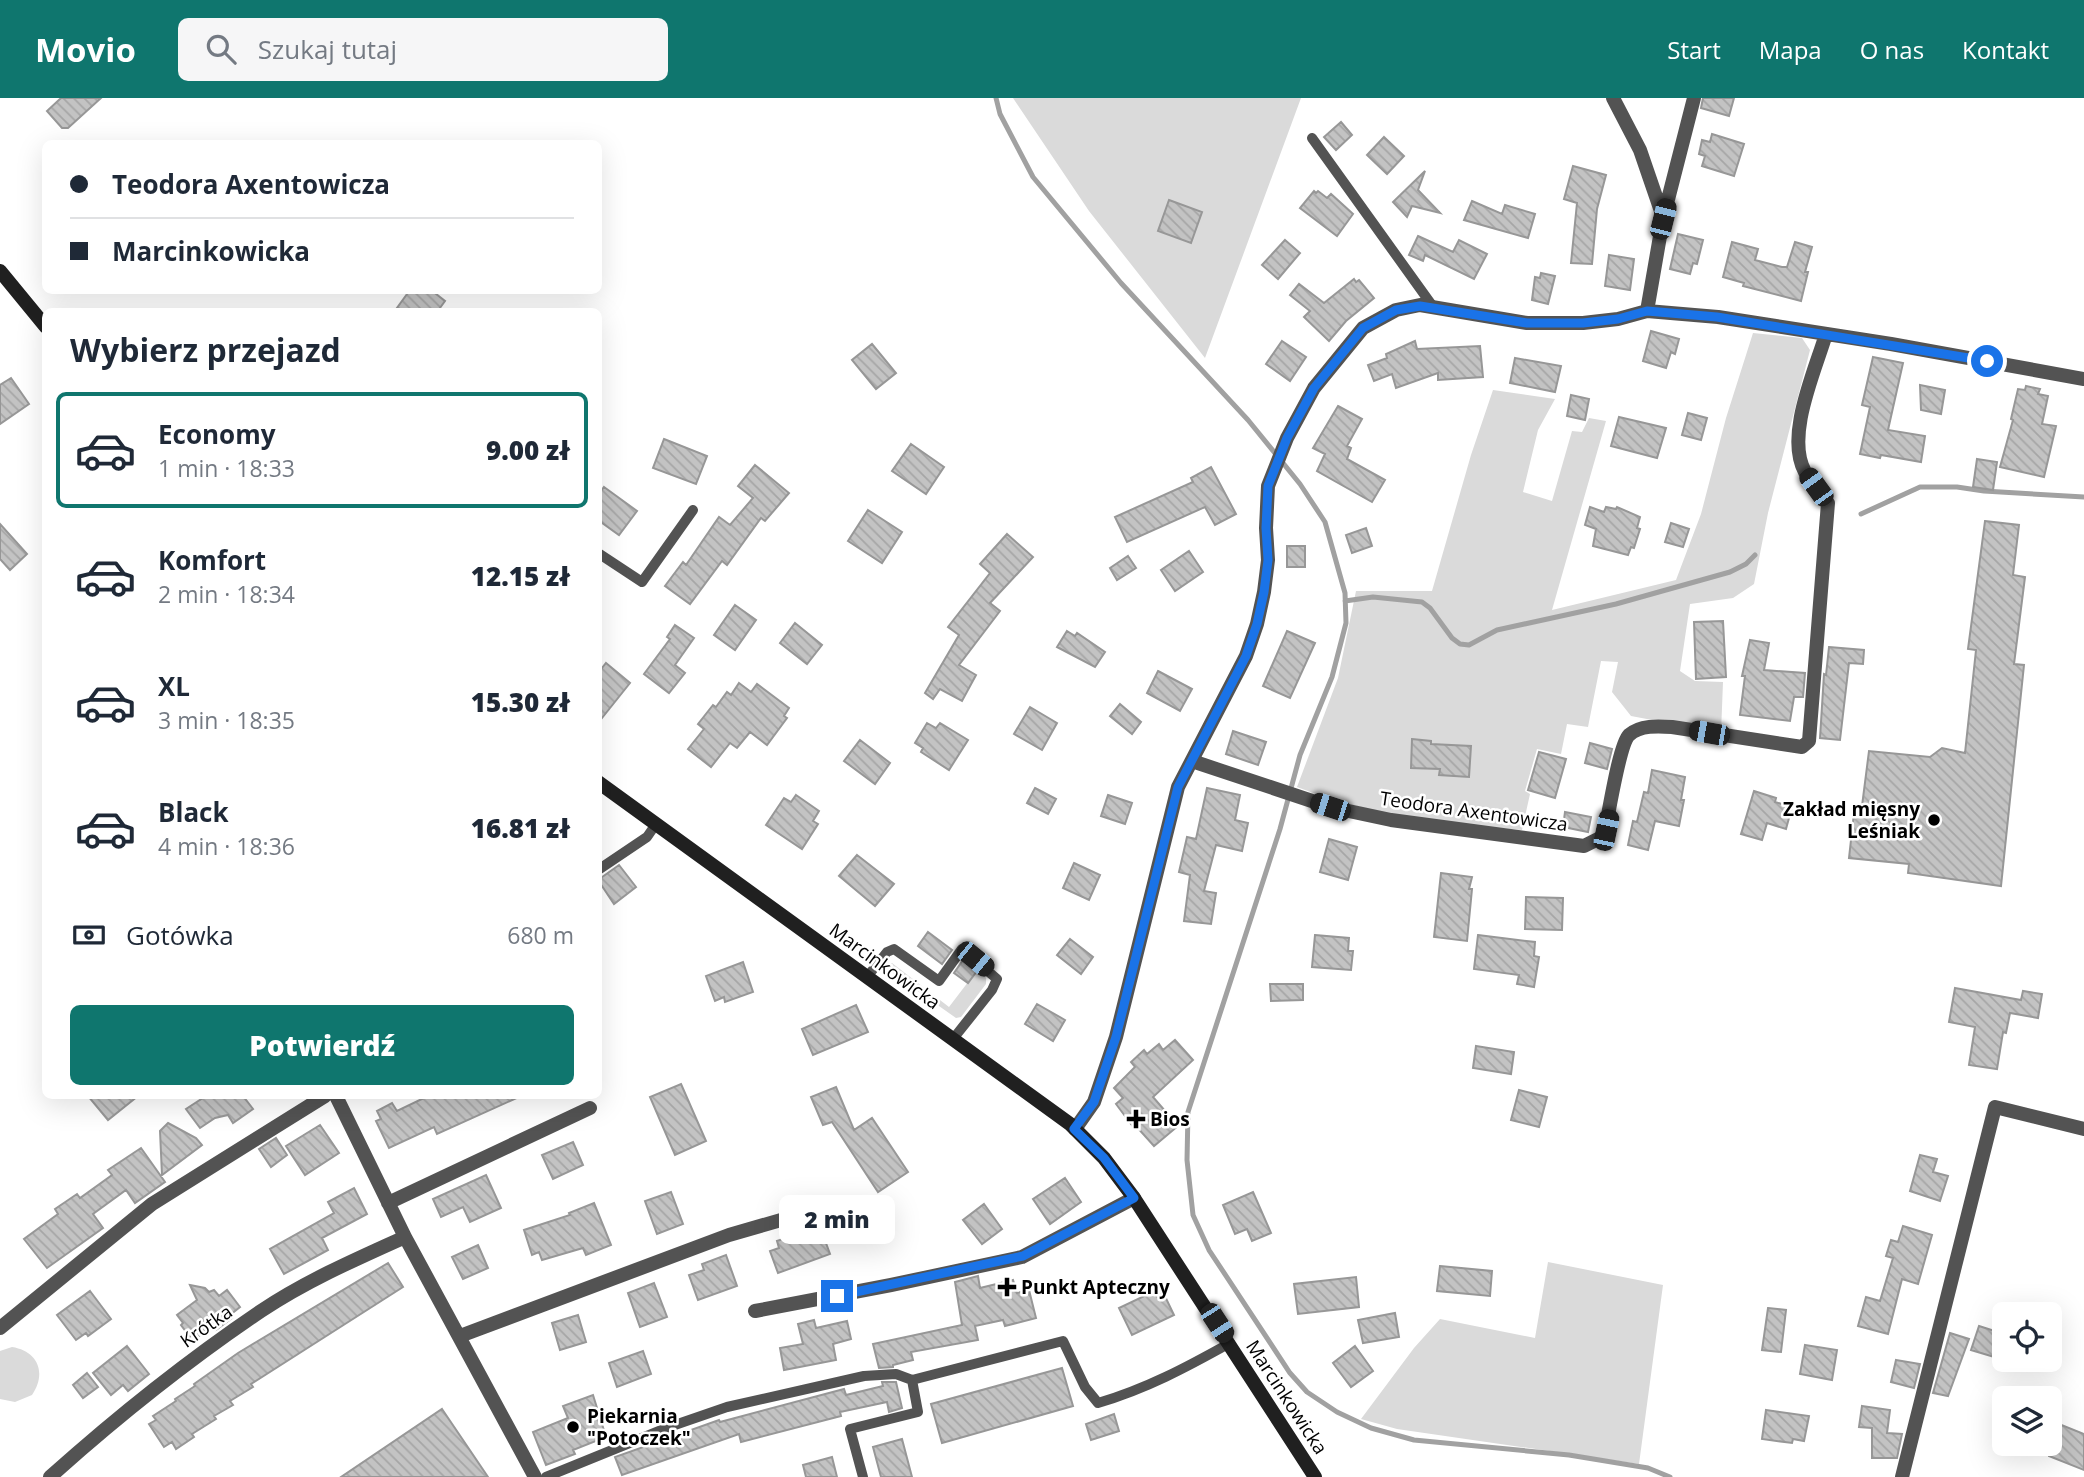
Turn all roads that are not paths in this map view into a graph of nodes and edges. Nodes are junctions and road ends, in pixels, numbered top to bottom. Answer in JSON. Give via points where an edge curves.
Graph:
{"nodes":[{"id":1,"x":1613,"y":98,"type":"edge"},
{"id":2,"x":1694,"y":98,"type":"edge"},
{"id":3,"x":1312,"y":138,"type":"dead end"},
{"id":4,"x":1663,"y":219,"type":"junction"},
{"id":5,"x":0,"y":271,"type":"edge"},
{"id":6,"x":1434,"y":308,"type":"junction"},
{"id":7,"x":1647,"y":311,"type":"junction"},
{"id":8,"x":42,"y":322,"type":"edge"},
{"id":9,"x":1826,"y":334,"type":"junction"},
{"id":10,"x":2084,"y":379,"type":"edge"},
{"id":11,"x":693,"y":510,"type":"dead end"},
{"id":12,"x":602,"y":556,"type":"edge"},
{"id":13,"x":1192,"y":761,"type":"junction"},
{"id":14,"x":602,"y":785,"type":"edge"},
{"id":15,"x":656,"y":824,"type":"junction"},
{"id":16,"x":602,"y":867,"type":"edge"},
{"id":17,"x":867,"y":977,"type":"junction"},
{"id":18,"x":953,"y":1039,"type":"junction"},
{"id":19,"x":320,"y":1099,"type":"edge"},
{"id":20,"x":337,"y":1099,"type":"edge"},
{"id":21,"x":590,"y":1108,"type":"dead end"},
{"id":22,"x":1074,"y":1129,"type":"junction"},
{"id":23,"x":2084,"y":1129,"type":"edge"},
{"id":24,"x":1134,"y":1198,"type":"junction"},
{"id":25,"x":388,"y":1203,"type":"junction"},
{"id":26,"x":826,"y":1207,"type":"dead end"},
{"id":27,"x":405,"y":1237,"type":"junction"},
{"id":28,"x":755,"y":1311,"type":"dead end"},
{"id":29,"x":0,"y":1328,"type":"edge"},
{"id":30,"x":460,"y":1336,"type":"junction"},
{"id":31,"x":1230,"y":1343,"type":"junction"},
{"id":32,"x":912,"y":1380,"type":"junction"},
{"id":33,"x":50,"y":1477,"type":"edge"},
{"id":34,"x":535,"y":1477,"type":"edge"},
{"id":35,"x":546,"y":1477,"type":"edge"},
{"id":36,"x":863,"y":1477,"type":"edge"},
{"id":37,"x":1315,"y":1477,"type":"edge"},
{"id":38,"x":1902,"y":1477,"type":"edge"}],
"edges":[{"from":1,"to":4,"type":"street","via":[[1640,150]]},
{"from":2,"to":4,"type":"street"},
{"from":3,"to":6,"type":"lane"},
{"from":4,"to":7,"type":"street"},
{"from":5,"to":8,"type":"street"},
{"from":6,"to":7,"type":"street","via":[[1527,323],[1583,323]]},
{"from":6,"to":13,"type":"street","via":[[1396,310],[1363,328],[1314,388],[1284,444],[1268,486],[1268,560],[1257,624],[1246,656]]},
{"from":7,"to":9,"type":"street"},
{"from":9,"to":10,"type":"street"},
{"from":9,"to":13,"type":"street","name":"Teodora Axentowicza","via":[[1800,420],[1798,450],[1804,471],[1828,503],[1810,741],[1802,747],[1672,727],[1634,732],[1622,752],[1604,836],[1584,846],[1391,820],[1330,807]]},
{"from":11,"to":12,"type":"lane","via":[[642,582]]},
{"from":13,"to":22,"type":"street","via":[[1178,787],[1102,1081],[1094,1102]]},
{"from":14,"to":15,"type":"street","name":"Marcinkowicka"},
{"from":15,"to":16,"type":"lane","via":[[647,837]]},
{"from":15,"to":17,"type":"street","name":"Marcinkowicka"},
{"from":17,"to":18,"type":"street","name":"Marcinkowicka"},
{"from":17,"to":18,"type":"lane","via":[[894,949],[939,981],[962,949],[997,979]]},
{"from":18,"to":22,"type":"street","name":"Marcinkowicka"},
{"from":19,"to":29,"type":"street","via":[[152,1204]]},
{"from":20,"to":25,"type":"street"},
{"from":21,"to":25,"type":"street"},
{"from":22,"to":24,"type":"street","name":"Marcinkowicka","via":[[1104,1158]]},
{"from":23,"to":38,"type":"street","via":[[1994,1107]]},
{"from":24,"to":28,"type":"street","via":[[1023,1256]]},
{"from":24,"to":31,"type":"street","name":"Marcinkowicka"},
{"from":25,"to":27,"type":"street"},
{"from":26,"to":30,"type":"street","via":[[729,1236]]},
{"from":27,"to":30,"type":"street"},
{"from":27,"to":33,"type":"street","name":"Krótka","via":[[332,1270],[263,1310],[159,1384]]},
{"from":30,"to":34,"type":"street"},
{"from":31,"to":32,"type":"lane","via":[[1171,1376],[1098,1403],[1063,1341]]},
{"from":31,"to":37,"type":"street","name":"Marcinkowicka"},
{"from":32,"to":35,"type":"lane","via":[[896,1374],[864,1376],[727,1407]]},
{"from":32,"to":36,"type":"lane","via":[[918,1412],[850,1429]]}]}
